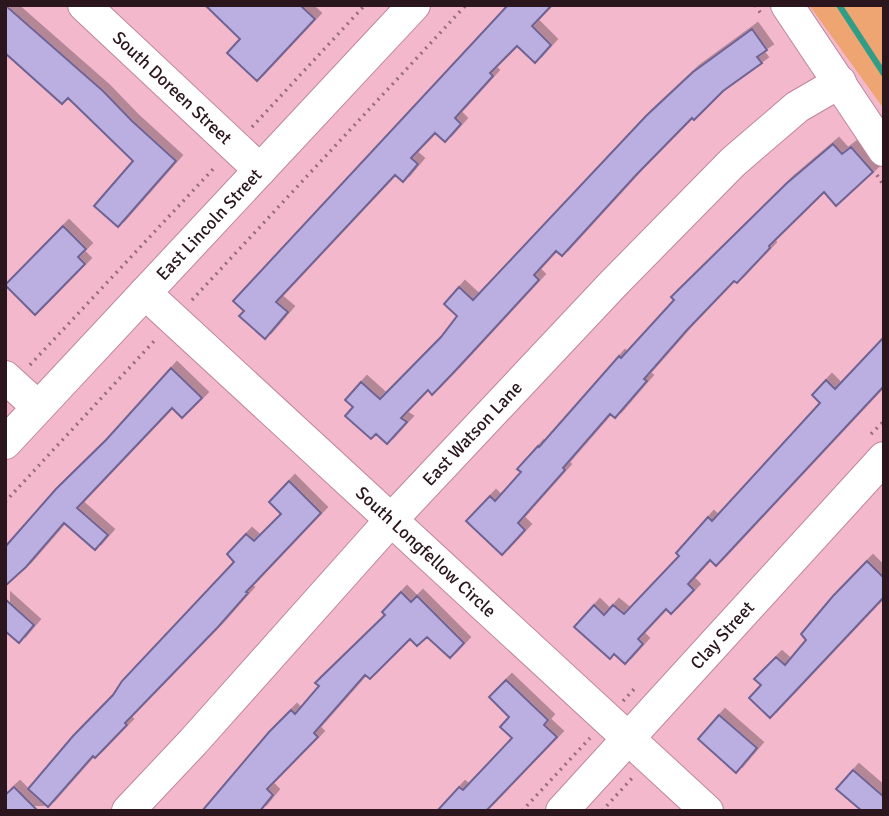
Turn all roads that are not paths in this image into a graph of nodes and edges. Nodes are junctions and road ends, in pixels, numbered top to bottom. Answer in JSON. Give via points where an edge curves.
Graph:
{"nodes":[{"id":1,"x":84,"y":5,"type":"edge"},
{"id":2,"x":414,"y":5,"type":"edge"},
{"id":3,"x":786,"y":5,"type":"edge"},
{"id":4,"x":840,"y":82,"type":"junction"},
{"id":5,"x":884,"y":150,"type":"edge"},
{"id":6,"x":260,"y":170,"type":"junction"},
{"id":7,"x":145,"y":293,"type":"junction"},
{"id":8,"x":9,"y":381,"type":"edge"},
{"id":9,"x":38,"y":407,"type":"junction"},
{"id":10,"x":5,"y":443,"type":"edge"},
{"id":11,"x":884,"y":458,"type":"edge"},
{"id":12,"x":391,"y":520,"type":"junction"},
{"id":13,"x":628,"y":738,"type":"junction"},
{"id":14,"x":128,"y":811,"type":"edge"},
{"id":15,"x":562,"y":811,"type":"edge"},
{"id":16,"x":707,"y":811,"type":"edge"}],
"edges":[{"from":1,"to":6,"type":"street","name":"South Doreen Street"},
{"from":2,"to":6,"type":"street","name":"East Lincoln Street"},
{"from":3,"to":4,"type":"street"},
{"from":4,"to":5,"type":"street"},
{"from":4,"to":12,"type":"street","name":"East Watson Lane","via":[[797,107],[733,162]]},
{"from":6,"to":7,"type":"street","name":"East Lincoln Street"},
{"from":7,"to":9,"type":"street","name":"East Lincoln Street"},
{"from":7,"to":12,"type":"street","name":"South Longfellow Circle"},
{"from":8,"to":9,"type":"street"},
{"from":9,"to":10,"type":"street","name":"East Lincoln Street"},
{"from":11,"to":13,"type":"street","name":"Clay Street"},
{"from":12,"to":13,"type":"street","name":"South Longfellow Circle"},
{"from":12,"to":14,"type":"street","name":"East Watson Lane"},
{"from":13,"to":15,"type":"street","name":"Clay Street"},
{"from":13,"to":16,"type":"street","name":"South Longfellow Circle"}]}
